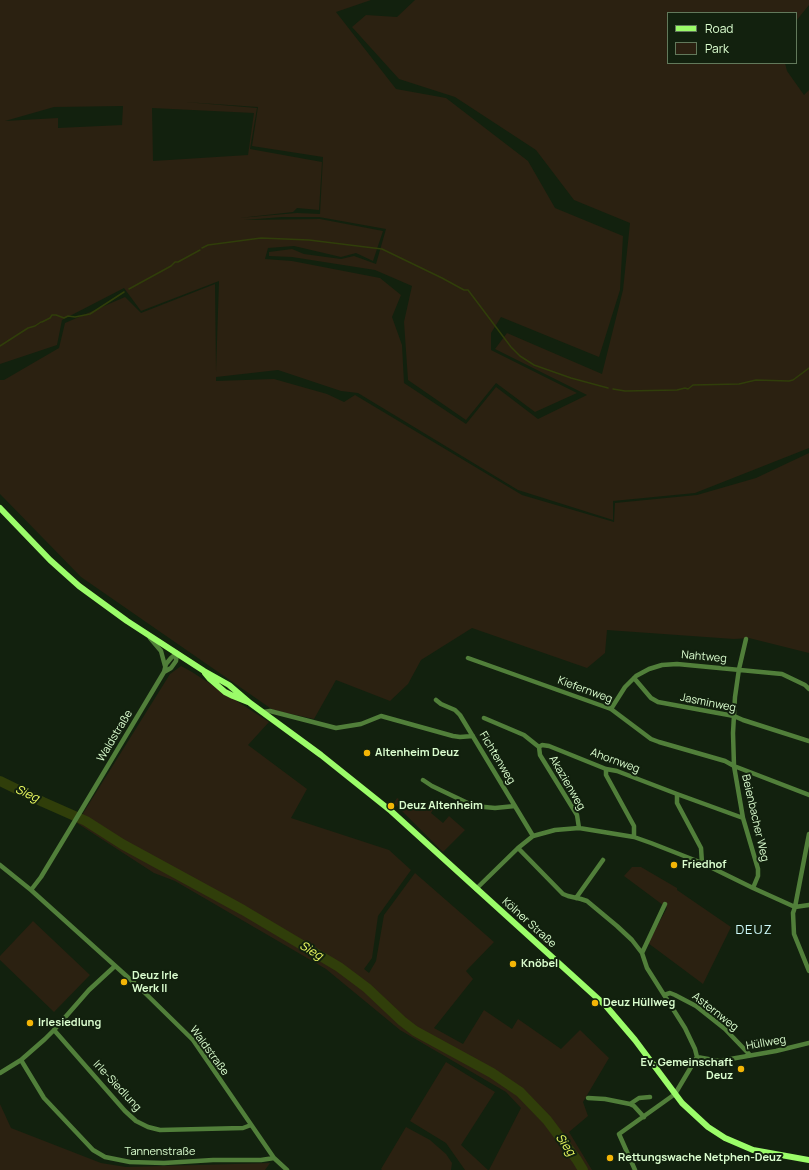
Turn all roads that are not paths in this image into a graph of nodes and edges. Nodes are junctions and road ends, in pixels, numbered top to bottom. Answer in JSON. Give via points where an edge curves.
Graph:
{"nodes":[{"id":1,"x":0,"y":508,"type":"edge"},
{"id":2,"x":148,"y":635,"type":"junction"},
{"id":3,"x":746,"y":639,"type":"dead end"},
{"id":4,"x":177,"y":654,"type":"junction"},
{"id":5,"x":468,"y":658,"type":"dead end"},
{"id":6,"x":165,"y":666,"type":"junction"},
{"id":7,"x":739,"y":669,"type":"junction"},
{"id":8,"x":164,"y":672,"type":"junction"},
{"id":9,"x":634,"y":678,"type":"junction"},
{"id":10,"x":809,"y":690,"type":"edge"},
{"id":11,"x":436,"y":700,"type":"dead end"},
{"id":12,"x":611,"y":708,"type":"junction"},
{"id":13,"x":263,"y":712,"type":"junction"},
{"id":14,"x":734,"y":716,"type":"junction"},
{"id":15,"x":484,"y":718,"type":"dead end"},
{"id":16,"x":473,"y":736,"type":"junction"},
{"id":17,"x":809,"y":741,"type":"edge"},
{"id":18,"x":539,"y":747,"type":"junction"},
{"id":19,"x":734,"y":766,"type":"junction"},
{"id":20,"x":606,"y":769,"type":"junction"},
{"id":21,"x":423,"y":780,"type":"dead end"},
{"id":22,"x":677,"y":794,"type":"junction"},
{"id":23,"x":809,"y":795,"type":"edge"},
{"id":24,"x":515,"y":806,"type":"junction"},
{"id":25,"x":743,"y":818,"type":"junction"},
{"id":26,"x":579,"y":828,"type":"junction"},
{"id":27,"x":809,"y":834,"type":"edge"},
{"id":28,"x":533,"y":836,"type":"junction"},
{"id":29,"x":634,"y":837,"type":"junction"},
{"id":30,"x":518,"y":848,"type":"junction"},
{"id":31,"x":602,"y":860,"type":"dead end"},
{"id":32,"x":702,"y":863,"type":"junction"},
{"id":33,"x":0,"y":865,"type":"edge"},
{"id":34,"x":753,"y":888,"type":"junction"},
{"id":35,"x":476,"y":889,"type":"junction"},
{"id":36,"x":31,"y":890,"type":"junction"},
{"id":37,"x":576,"y":898,"type":"junction"},
{"id":38,"x":665,"y":904,"type":"dead end"},
{"id":39,"x":809,"y":905,"type":"edge"},
{"id":40,"x":795,"y":907,"type":"junction"},
{"id":41,"x":642,"y":953,"type":"junction"},
{"id":42,"x":115,"y":966,"type":"junction"},
{"id":43,"x":809,"y":971,"type":"edge"},
{"id":44,"x":664,"y":995,"type":"junction"},
{"id":45,"x":54,"y":1030,"type":"junction"},
{"id":46,"x":809,"y":1044,"type":"edge"},
{"id":47,"x":750,"y":1055,"type":"junction"},
{"id":48,"x":697,"y":1057,"type":"junction"},
{"id":49,"x":21,"y":1060,"type":"junction"},
{"id":50,"x":0,"y":1073,"type":"edge"},
{"id":51,"x":675,"y":1094,"type":"junction"},
{"id":52,"x":650,"y":1097,"type":"dead end"},
{"id":53,"x":588,"y":1098,"type":"dead end"},
{"id":54,"x":630,"y":1104,"type":"junction"},
{"id":55,"x":644,"y":1118,"type":"junction"},
{"id":56,"x":251,"y":1125,"type":"junction"},
{"id":57,"x":274,"y":1158,"type":"junction"},
{"id":58,"x":809,"y":1160,"type":"edge"},
{"id":59,"x":287,"y":1170,"type":"edge"},
{"id":60,"x":636,"y":1170,"type":"edge"}],
"edges":[{"from":1,"to":2,"type":"main road","name":"Kölner Straße","via":[[79,586]]},
{"from":2,"to":4,"type":"main road","name":"Kölner Straße"},
{"from":2,"to":6,"type":"street","name":"Waldstraße","via":[[161,651]]},
{"from":3,"to":7,"type":"street","name":"Beienbacher Weg"},
{"from":4,"to":6,"type":"street","via":[[170,658]]},
{"from":4,"to":8,"type":"street","name":"Waldstraße","via":[[171,668]]},
{"from":4,"to":13,"type":"main road","name":"Kölner Straße","via":[[204,671],[225,692]]},
{"from":5,"to":12,"type":"street","name":"Kiefernweg"},
{"from":6,"to":8,"type":"street","name":"Waldstraße"},
{"from":7,"to":9,"type":"street","name":"Nahtweg","via":[[662,665]]},
{"from":7,"to":10,"type":"street","name":"Nahtweg","via":[[782,674],[805,685]]},
{"from":7,"to":14,"type":"street","name":"Beienbacher Weg"},
{"from":8,"to":36,"type":"street","name":"Waldstraße","via":[[75,822]]},
{"from":9,"to":12,"type":"street","name":"Nahtweg"},
{"from":9,"to":14,"type":"street","name":"Jasminweg","via":[[651,698],[658,702]]},
{"from":11,"to":16,"type":"street","name":"Fichtenweg","via":[[456,710]]},
{"from":12,"to":19,"type":"street","name":"Kiefernweg","via":[[651,739]]},
{"from":13,"to":16,"type":"street","via":[[270,711],[336,728],[362,724],[380,716],[453,736]]},
{"from":13,"to":35,"type":"main road","name":"Kölner Straße","via":[[376,799]]},
{"from":14,"to":17,"type":"street","name":"Jasminweg"},
{"from":14,"to":19,"type":"street","name":"Beienbacher Weg"},
{"from":15,"to":18,"type":"street","via":[[524,735]]},
{"from":16,"to":24,"type":"street","name":"Fichtenweg"},
{"from":18,"to":20,"type":"street","name":"Ahornweg","via":[[549,746]]},
{"from":18,"to":26,"type":"street","name":"Akazienweg","via":[[540,755],[577,816]]},
{"from":19,"to":23,"type":"street","name":"Kiefernweg"},
{"from":19,"to":25,"type":"street","name":"Beienbacher Weg"},
{"from":20,"to":22,"type":"street","name":"Ahornweg"},
{"from":20,"to":29,"type":"street","via":[[606,775],[634,826]]},
{"from":21,"to":24,"type":"street","via":[[474,806]]},
{"from":22,"to":25,"type":"street","name":"Ahornweg"},
{"from":22,"to":32,"type":"street","via":[[677,803],[701,848]]},
{"from":24,"to":28,"type":"street","name":"Fichtenweg"},
{"from":25,"to":34,"type":"street","name":"Beienbacher Weg","via":[[758,869]]},
{"from":26,"to":28,"type":"street","via":[[555,830]]},
{"from":26,"to":29,"type":"street"},
{"from":27,"to":40,"type":"street"},
{"from":28,"to":30,"type":"street"},
{"from":29,"to":32,"type":"street"},
{"from":30,"to":35,"type":"street"},
{"from":30,"to":37,"type":"street","via":[[563,894]]},
{"from":31,"to":37,"type":"street"},
{"from":32,"to":34,"type":"street"},
{"from":33,"to":36,"type":"street","name":"Waldstraße"},
{"from":34,"to":40,"type":"street"},
{"from":35,"to":51,"type":"main road","name":"Kölner Straße","via":[[617,1018]]},
{"from":36,"to":42,"type":"street","name":"Waldstraße"},
{"from":37,"to":41,"type":"street","via":[[587,901],[617,926]]},
{"from":38,"to":41,"type":"street"},
{"from":39,"to":40,"type":"street"},
{"from":40,"to":43,"type":"street","via":[[794,934]]},
{"from":41,"to":44,"type":"street","via":[[647,968]]},
{"from":42,"to":45,"type":"street","via":[[89,990]]},
{"from":42,"to":56,"type":"street","name":"Waldstraße","via":[[193,1040]]},
{"from":44,"to":47,"type":"street","name":"Asternweg","via":[[670,993],[696,1006],[724,1028]]},
{"from":44,"to":48,"type":"street","via":[[685,1028],[696,1049]]},
{"from":45,"to":49,"type":"street"},
{"from":45,"to":56,"type":"street","name":"Irle-Siedlung","via":[[125,1111],[148,1127],[160,1130],[243,1128]]},
{"from":46,"to":47,"type":"street","name":"Hüllweg"},
{"from":47,"to":48,"type":"street","name":"Hüllweg","via":[[719,1061]]},
{"from":48,"to":51,"type":"street"},
{"from":49,"to":50,"type":"street"},
{"from":49,"to":57,"type":"street","name":"Tannenstraße","via":[[44,1098],[89,1146],[105,1157],[130,1162],[164,1163]]},
{"from":51,"to":55,"type":"street"},
{"from":51,"to":58,"type":"main road","name":"Kölner Straße","via":[[702,1122],[725,1138],[753,1150]]},
{"from":52,"to":54,"type":"street","via":[[639,1098]]},
{"from":53,"to":54,"type":"street"},
{"from":54,"to":55,"type":"street"},
{"from":55,"to":60,"type":"street","via":[[620,1134]]},
{"from":56,"to":57,"type":"street","name":"Waldstraße"},
{"from":57,"to":59,"type":"street","name":"Waldstraße"}]}
